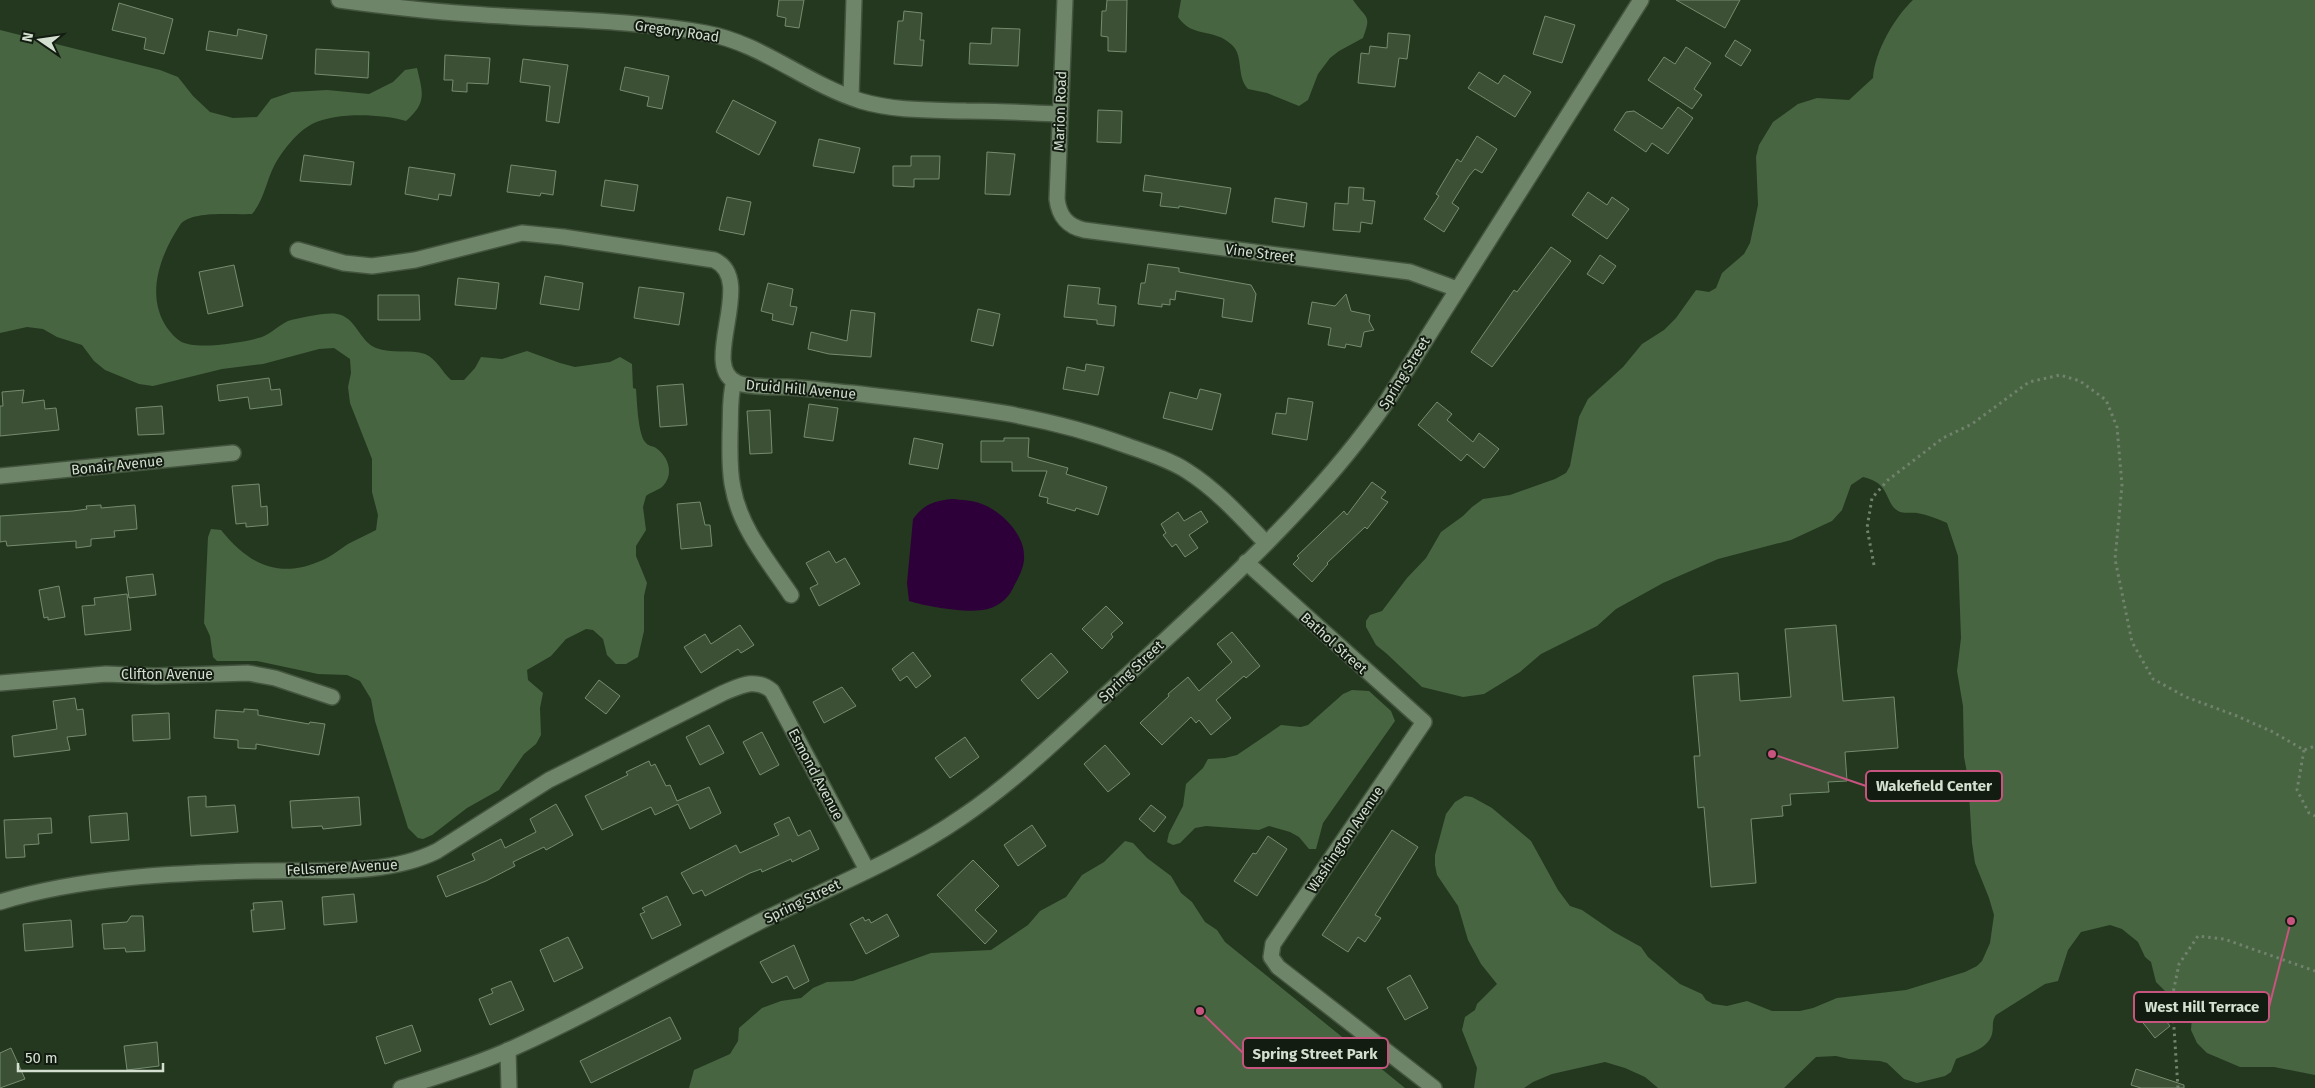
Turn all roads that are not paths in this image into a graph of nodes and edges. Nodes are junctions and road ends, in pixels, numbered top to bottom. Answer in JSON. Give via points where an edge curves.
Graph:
{"nodes":[{"id":1,"x":339,"y":0,"type":"edge"},
{"id":2,"x":854,"y":0,"type":"edge"},
{"id":3,"x":1065,"y":0,"type":"edge"},
{"id":4,"x":1641,"y":0,"type":"edge"},
{"id":5,"x":851,"y":97,"type":"junction"},
{"id":6,"x":1060,"y":114,"type":"junction"},
{"id":7,"x":1064,"y":220,"type":"joint"},
{"id":8,"x":298,"y":250,"type":"dead end"},
{"id":9,"x":1457,"y":289,"type":"junction"},
{"id":10,"x":734,"y":381,"type":"junction"},
{"id":11,"x":234,"y":453,"type":"dead end"},
{"id":12,"x":0,"y":476,"type":"edge"},
{"id":13,"x":1265,"y":542,"type":"junction"},
{"id":14,"x":1246,"y":562,"type":"junction"},
{"id":15,"x":791,"y":595,"type":"dead end"},
{"id":16,"x":0,"y":683,"type":"edge"},
{"id":17,"x":760,"y":684,"type":"joint"},
{"id":18,"x":332,"y":697,"type":"dead end"},
{"id":19,"x":1424,"y":722,"type":"joint"},
{"id":20,"x":866,"y":870,"type":"junction"},
{"id":21,"x":0,"y":902,"type":"edge"},
{"id":22,"x":508,"y":1050,"type":"junction"},
{"id":23,"x":401,"y":1088,"type":"edge"},
{"id":24,"x":509,"y":1088,"type":"edge"},
{"id":25,"x":1434,"y":1088,"type":"edge"}],
"edges":[{"from":1,"to":5,"type":"street","name":"Gregory Road","via":[[708,33],[756,50]]},
{"from":2,"to":5,"type":"street"},
{"from":3,"to":6,"type":"street","name":"Marion Road"},
{"from":4,"to":9,"type":"street","name":"Spring Street"},
{"from":5,"to":6,"type":"street","name":"Gregory Road","via":[[914,110]]},
{"from":6,"to":7,"type":"street","name":"Marion Road","via":[[1057,199]]},
{"from":7,"to":9,"type":"street","name":"Vine Street","via":[[1084,230],[1410,272]]},
{"from":8,"to":10,"type":"street","name":"Druid Hill Avenue","via":[[344,263],[372,266],[415,260],[522,233],[714,260],[725,267],[730,279],[724,352],[728,374]]},
{"from":9,"to":13,"type":"street","name":"Spring Street","via":[[1369,427],[1320,487]]},
{"from":10,"to":13,"type":"street","name":"Druid Hill Avenue","via":[[747,385],[988,409],[1074,428],[1186,470],[1224,500]]},
{"from":10,"to":15,"type":"street","via":[[730,399],[732,487],[754,540]]},
{"from":11,"to":12,"type":"street","name":"Bonair Avenue"},
{"from":13,"to":14,"type":"street","name":"Spring Street"},
{"from":14,"to":19,"type":"street","name":"Bathol Street"},
{"from":14,"to":20,"type":"street","name":"Spring Street","via":[[1012,780],[947,827]]},
{"from":16,"to":18,"type":"street","name":"Clifton Avenue","via":[[106,674],[248,673],[275,678]]},
{"from":17,"to":20,"type":"street","name":"Esmond Avenue","via":[[772,690]]},
{"from":17,"to":21,"type":"street","name":"Fellsmere Avenue","via":[[747,683],[723,693],[549,780],[418,860],[338,870],[259,870],[119,880],[44,891]]},
{"from":19,"to":25,"type":"street","name":"Washington Avenue","via":[[1273,944],[1270,957],[1278,968]]},
{"from":20,"to":22,"type":"street","name":"Spring Street"},
{"from":22,"to":23,"type":"street","name":"Spring Street"},
{"from":22,"to":24,"type":"street"}]}
